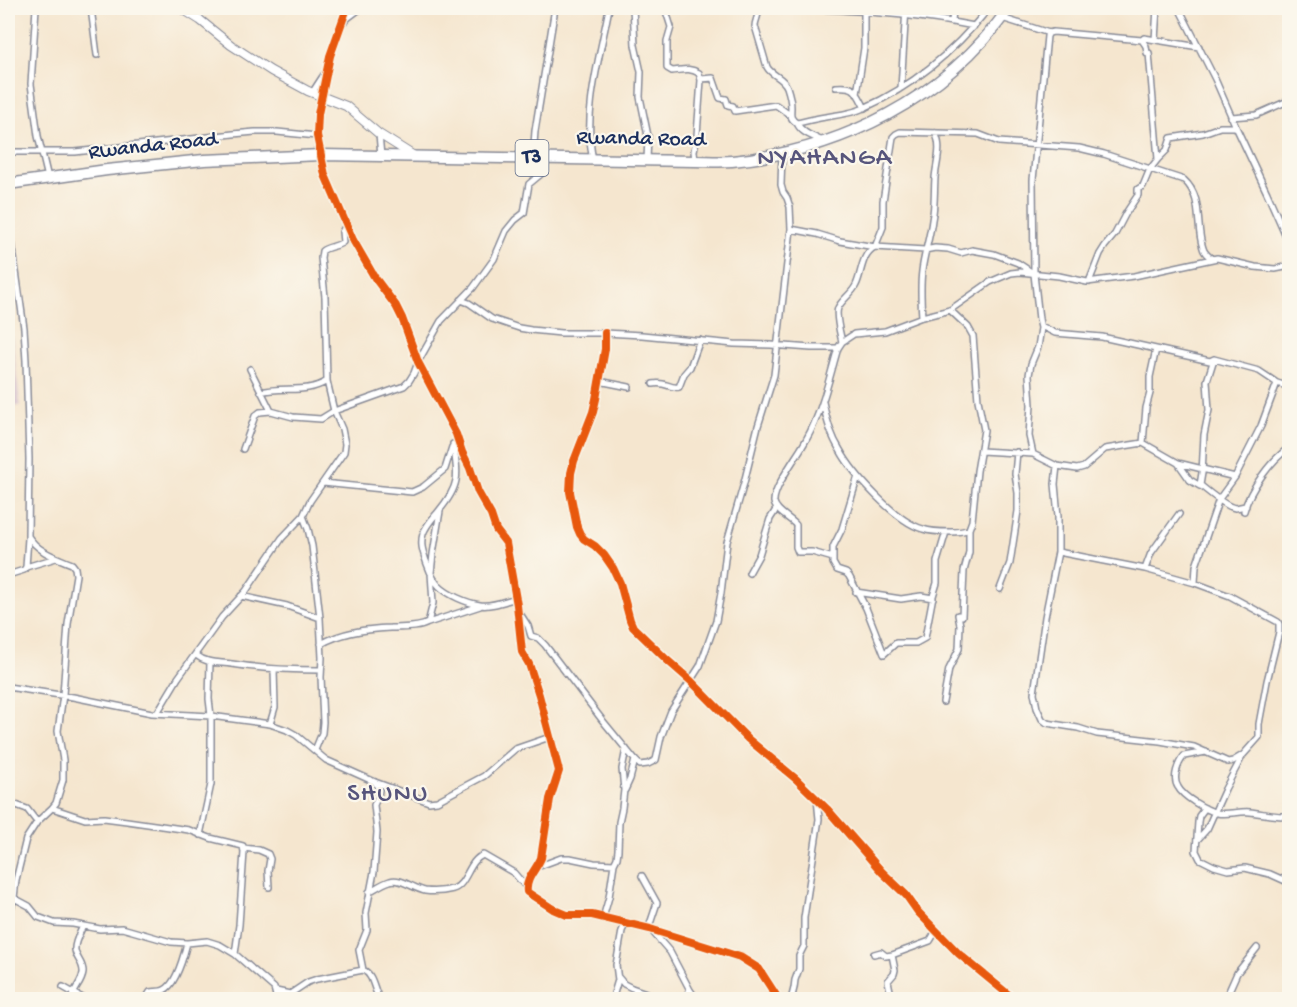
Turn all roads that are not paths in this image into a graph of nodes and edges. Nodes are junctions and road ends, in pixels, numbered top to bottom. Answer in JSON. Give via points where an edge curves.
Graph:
{"nodes":[{"id":1,"x":36,"y":8,"type":"edge"},
{"id":2,"x":91,"y":8,"type":"edge"},
{"id":3,"x":181,"y":8,"type":"edge"},
{"id":4,"x":347,"y":8,"type":"edge"},
{"id":5,"x":361,"y":8,"type":"edge"},
{"id":6,"x":555,"y":8,"type":"edge"},
{"id":7,"x":609,"y":8,"type":"edge"},
{"id":8,"x":633,"y":8,"type":"edge"},
{"id":9,"x":665,"y":8,"type":"edge"},
{"id":10,"x":758,"y":8,"type":"edge"},
{"id":11,"x":906,"y":8,"type":"edge"},
{"id":12,"x":953,"y":8,"type":"edge"},
{"id":13,"x":989,"y":8,"type":"edge"},
{"id":14,"x":1009,"y":8,"type":"edge"},
{"id":15,"x":1156,"y":8,"type":"edge"},
{"id":16,"x":1179,"y":8,"type":"edge"},
{"id":17,"x":820,"y":9,"type":"dead end"},
{"id":18,"x":864,"y":9,"type":"edge"},
{"id":19,"x":905,"y":16,"type":"junction"},
{"id":20,"x":1002,"y":18,"type":"junction"},
{"id":21,"x":952,"y":22,"type":"junction"},
{"id":22,"x":974,"y":26,"type":"junction"},
{"id":23,"x":339,"y":29,"type":"junction"},
{"id":24,"x":1049,"y":33,"type":"junction"},
{"id":25,"x":1142,"y":40,"type":"junction"},
{"id":26,"x":1155,"y":40,"type":"junction"},
{"id":27,"x":1199,"y":47,"type":"junction"},
{"id":28,"x":97,"y":55,"type":"dead end"},
{"id":29,"x":326,"y":71,"type":"junction"},
{"id":30,"x":701,"y":79,"type":"junction"},
{"id":31,"x":836,"y":87,"type":"dead end"},
{"id":32,"x":901,"y":88,"type":"junction"},
{"id":33,"x":312,"y":93,"type":"junction"},
{"id":34,"x":857,"y":94,"type":"junction"},
{"id":35,"x":322,"y":98,"type":"junction"},
{"id":36,"x":1290,"y":100,"type":"edge"},
{"id":37,"x":864,"y":108,"type":"junction"},
{"id":38,"x":790,"y":115,"type":"junction"},
{"id":39,"x":1231,"y":117,"type":"junction"},
{"id":40,"x":797,"y":123,"type":"junction"},
{"id":41,"x":1236,"y":127,"type":"junction"},
{"id":42,"x":935,"y":133,"type":"junction"},
{"id":43,"x":379,"y":134,"type":"junction"},
{"id":44,"x":317,"y":136,"type":"junction"},
{"id":45,"x":824,"y":142,"type":"junction"},
{"id":46,"x":1037,"y":144,"type":"junction"},
{"id":47,"x":8,"y":152,"type":"edge"},
{"id":48,"x":41,"y":153,"type":"junction"},
{"id":49,"x":783,"y":153,"type":"junction"},
{"id":50,"x":321,"y":155,"type":"junction"},
{"id":51,"x":381,"y":156,"type":"junction"},
{"id":52,"x":414,"y":156,"type":"junction"},
{"id":53,"x":533,"y":158,"type":"junction"},
{"id":54,"x":593,"y":159,"type":"junction"},
{"id":55,"x":1158,"y":159,"type":"junction"},
{"id":56,"x":647,"y":160,"type":"junction"},
{"id":57,"x":695,"y":161,"type":"junction"},
{"id":58,"x":1150,"y":169,"type":"junction"},
{"id":59,"x":541,"y":174,"type":"dead end"},
{"id":60,"x":48,"y":178,"type":"junction"},
{"id":61,"x":8,"y":184,"type":"edge"},
{"id":62,"x":346,"y":225,"type":"junction"},
{"id":63,"x":791,"y":229,"type":"junction"},
{"id":64,"x":1290,"y":245,"type":"edge"},
{"id":65,"x":875,"y":248,"type":"junction"},
{"id":66,"x":925,"y":250,"type":"junction"},
{"id":67,"x":1212,"y":259,"type":"junction"},
{"id":68,"x":1290,"y":266,"type":"edge"},
{"id":69,"x":1034,"y":274,"type":"junction"},
{"id":70,"x":1089,"y":282,"type":"junction"},
{"id":71,"x":461,"y":300,"type":"junction"},
{"id":72,"x":950,"y":310,"type":"junction"},
{"id":73,"x":922,"y":317,"type":"junction"},
{"id":74,"x":1041,"y":326,"type":"junction"},
{"id":75,"x":605,"y":333,"type":"junction"},
{"id":76,"x":700,"y":340,"type":"junction"},
{"id":77,"x":842,"y":342,"type":"junction"},
{"id":78,"x":778,"y":346,"type":"junction"},
{"id":79,"x":838,"y":348,"type":"junction"},
{"id":80,"x":1156,"y":349,"type":"junction"},
{"id":81,"x":1214,"y":359,"type":"junction"},
{"id":82,"x":418,"y":362,"type":"junction"},
{"id":83,"x":250,"y":369,"type":"dead end"},
{"id":84,"x":327,"y":381,"type":"junction"},
{"id":85,"x":599,"y":381,"type":"junction"},
{"id":86,"x":1277,"y":383,"type":"junction"},
{"id":87,"x":652,"y":384,"type":"dead end"},
{"id":88,"x":629,"y":387,"type":"dead end"},
{"id":89,"x":1290,"y":387,"type":"edge"},
{"id":90,"x":261,"y":393,"type":"junction"},
{"id":91,"x":823,"y":400,"type":"junction"},
{"id":92,"x":271,"y":411,"type":"junction"},
{"id":93,"x":334,"y":411,"type":"junction"},
{"id":94,"x":456,"y":434,"type":"junction"},
{"id":95,"x":1143,"y":443,"type":"junction"},
{"id":96,"x":453,"y":444,"type":"junction"},
{"id":97,"x":1290,"y":447,"type":"edge"},
{"id":98,"x":243,"y":449,"type":"dead end"},
{"id":99,"x":981,"y":451,"type":"junction"},
{"id":100,"x":1017,"y":452,"type":"junction"},
{"id":101,"x":1033,"y":454,"type":"junction"},
{"id":102,"x":1178,"y":463,"type":"junction"},
{"id":103,"x":1057,"y":466,"type":"junction"},
{"id":104,"x":1202,"y":468,"type":"junction"},
{"id":105,"x":858,"y":476,"type":"junction"},
{"id":106,"x":1234,"y":477,"type":"junction"},
{"id":107,"x":322,"y":483,"type":"junction"},
{"id":108,"x":1200,"y":486,"type":"junction"},
{"id":109,"x":1219,"y":499,"type":"junction"},
{"id":110,"x":777,"y":508,"type":"junction"},
{"id":111,"x":441,"y":509,"type":"junction"},
{"id":112,"x":1179,"y":514,"type":"dead end"},
{"id":113,"x":303,"y":516,"type":"junction"},
{"id":114,"x":969,"y":529,"type":"junction"},
{"id":115,"x":946,"y":532,"type":"junction"},
{"id":116,"x":28,"y":536,"type":"junction"},
{"id":117,"x":1058,"y":552,"type":"junction"},
{"id":118,"x":56,"y":558,"type":"junction"},
{"id":119,"x":833,"y":558,"type":"junction"},
{"id":120,"x":26,"y":567,"type":"junction"},
{"id":121,"x":1145,"y":569,"type":"junction"},
{"id":122,"x":431,"y":573,"type":"junction"},
{"id":123,"x":749,"y":573,"type":"dead end"},
{"id":124,"x":8,"y":575,"type":"edge"},
{"id":125,"x":1195,"y":583,"type":"junction"},
{"id":126,"x":1000,"y":589,"type":"dead end"},
{"id":127,"x":856,"y":592,"type":"junction"},
{"id":128,"x":241,"y":596,"type":"junction"},
{"id":129,"x":516,"y":598,"type":"junction"},
{"id":130,"x":933,"y":598,"type":"junction"},
{"id":131,"x":482,"y":606,"type":"junction"},
{"id":132,"x":518,"y":611,"type":"junction"},
{"id":133,"x":320,"y":618,"type":"junction"},
{"id":134,"x":428,"y":623,"type":"junction"},
{"id":135,"x":321,"y":644,"type":"junction"},
{"id":136,"x":195,"y":655,"type":"junction"},
{"id":137,"x":210,"y":662,"type":"junction"},
{"id":138,"x":274,"y":669,"type":"junction"},
{"id":139,"x":321,"y":670,"type":"junction"},
{"id":140,"x":691,"y":681,"type":"junction"},
{"id":141,"x":8,"y":687,"type":"edge"},
{"id":142,"x":63,"y":695,"type":"junction"},
{"id":143,"x":943,"y":702,"type":"dead end"},
{"id":144,"x":157,"y":713,"type":"junction"},
{"id":145,"x":211,"y":716,"type":"junction"},
{"id":146,"x":270,"y":724,"type":"junction"},
{"id":147,"x":550,"y":737,"type":"junction"},
{"id":148,"x":626,"y":749,"type":"junction"},
{"id":149,"x":315,"y":750,"type":"junction"},
{"id":150,"x":1206,"y":752,"type":"junction"},
{"id":151,"x":1243,"y":755,"type":"junction"},
{"id":152,"x":635,"y":760,"type":"junction"},
{"id":153,"x":375,"y":782,"type":"junction"},
{"id":154,"x":624,"y":790,"type":"junction"},
{"id":155,"x":817,"y":799,"type":"junction"},
{"id":156,"x":8,"y":802,"type":"edge"},
{"id":157,"x":52,"y":808,"type":"junction"},
{"id":158,"x":1205,"y":808,"type":"junction"},
{"id":159,"x":1215,"y":813,"type":"junction"},
{"id":160,"x":1290,"y":813,"type":"edge"},
{"id":161,"x":37,"y":822,"type":"junction"},
{"id":162,"x":200,"y":835,"type":"junction"},
{"id":163,"x":1197,"y":840,"type":"junction"},
{"id":164,"x":244,"y":848,"type":"junction"},
{"id":165,"x":614,"y":864,"type":"junction"},
{"id":166,"x":537,"y":867,"type":"junction"},
{"id":167,"x":642,"y":876,"type":"dead end"},
{"id":168,"x":1290,"y":883,"type":"edge"},
{"id":169,"x":269,"y":887,"type":"dead end"},
{"id":170,"x":526,"y":887,"type":"junction"},
{"id":171,"x":369,"y":892,"type":"junction"},
{"id":172,"x":14,"y":898,"type":"junction"},
{"id":173,"x":8,"y":913,"type":"edge"},
{"id":174,"x":603,"y":918,"type":"junction"},
{"id":175,"x":626,"y":923,"type":"junction"},
{"id":176,"x":82,"y":926,"type":"junction"},
{"id":177,"x":650,"y":929,"type":"junction"},
{"id":178,"x":936,"y":931,"type":"junction"},
{"id":179,"x":187,"y":943,"type":"junction"},
{"id":180,"x":1257,"y":948,"type":"dead end"},
{"id":181,"x":235,"y":954,"type":"junction"},
{"id":182,"x":874,"y":954,"type":"dead end"},
{"id":183,"x":892,"y":955,"type":"junction"},
{"id":184,"x":363,"y":969,"type":"junction"},
{"id":185,"x":618,"y":977,"type":"junction"},
{"id":186,"x":63,"y":987,"type":"dead end"},
{"id":187,"x":690,"y":990,"type":"junction"},
{"id":188,"x":276,"y":991,"type":"junction"},
{"id":189,"x":73,"y":992,"type":"junction"},
{"id":190,"x":71,"y":999,"type":"edge"},
{"id":191,"x":86,"y":999,"type":"edge"},
{"id":192,"x":145,"y":999,"type":"edge"},
{"id":193,"x":277,"y":999,"type":"edge"},
{"id":194,"x":381,"y":999,"type":"edge"},
{"id":195,"x":612,"y":999,"type":"edge"},
{"id":196,"x":675,"y":999,"type":"edge"},
{"id":197,"x":683,"y":999,"type":"edge"},
{"id":198,"x":697,"y":999,"type":"edge"},
{"id":199,"x":779,"y":999,"type":"edge"},
{"id":200,"x":791,"y":999,"type":"edge"},
{"id":201,"x":892,"y":999,"type":"edge"},
{"id":202,"x":1015,"y":999,"type":"edge"},
{"id":203,"x":1226,"y":999,"type":"edge"}],
"edges":[{"from":1,"to":48,"type":"street","via":[[31,84]]},
{"from":2,"to":28,"type":"street"},
{"from":3,"to":33,"type":"street","via":[[271,71]]},
{"from":4,"to":23,"type":"street"},
{"from":5,"to":23,"type":"street"},
{"from":6,"to":53,"type":"street"},
{"from":7,"to":54,"type":"street","via":[[590,121]]},
{"from":8,"to":56,"type":"street","via":[[640,97],[648,135]]},
{"from":9,"to":30,"type":"street","via":[[671,27],[667,68],[691,69]]},
{"from":10,"to":38,"type":"street","via":[[755,26],[767,67],[786,85]]},
{"from":11,"to":19,"type":"street"},
{"from":12,"to":21,"type":"street"},
{"from":13,"to":22,"type":"street"},
{"from":14,"to":20,"type":"highway","name":"Rwanda Road","number":"T3"},
{"from":15,"to":26,"type":"street"},
{"from":16,"to":27,"type":"street"},
{"from":17,"to":18,"type":"street"},
{"from":18,"to":19,"type":"street"},
{"from":18,"to":34,"type":"street","via":[[864,56]]},
{"from":19,"to":21,"type":"street"},
{"from":19,"to":32,"type":"street"},
{"from":20,"to":24,"type":"street"},
{"from":20,"to":45,"type":"highway","name":"Rwanda Road","number":"T3","via":[[978,46],[927,91],[884,117]]},
{"from":21,"to":22,"type":"street"},
{"from":22,"to":32,"type":"street","via":[[945,55]]},
{"from":23,"to":29,"type":"street"},
{"from":24,"to":25,"type":"street"},
{"from":24,"to":46,"type":"street"},
{"from":25,"to":26,"type":"street"},
{"from":25,"to":55,"type":"street","via":[[1149,53]]},
{"from":26,"to":27,"type":"street"},
{"from":27,"to":39,"type":"street"},
{"from":29,"to":33,"type":"street"},
{"from":29,"to":35,"type":"street"},
{"from":30,"to":38,"type":"street","via":[[713,78],[720,98],[726,99],[735,111],[776,105]]},
{"from":30,"to":57,"type":"street"},
{"from":31,"to":34,"type":"street","via":[[850,87]]},
{"from":32,"to":37,"type":"street"},
{"from":33,"to":35,"type":"street"},
{"from":34,"to":37,"type":"street"},
{"from":35,"to":43,"type":"street","via":[[351,110]]},
{"from":35,"to":44,"type":"street"},
{"from":36,"to":39,"type":"street","via":[[1256,115]]},
{"from":37,"to":40,"type":"street"},
{"from":38,"to":40,"type":"street"},
{"from":39,"to":41,"type":"street"},
{"from":40,"to":45,"type":"street","via":[[800,129]]},
{"from":41,"to":55,"type":"street","via":[[1171,138]]},
{"from":41,"to":64,"type":"street"},
{"from":42,"to":46,"type":"street","via":[[978,134],[999,142]]},
{"from":42,"to":65,"type":"street","via":[[900,132],[893,136],[883,227]]},
{"from":42,"to":66,"type":"street","via":[[939,144],[935,195]]},
{"from":43,"to":51,"type":"street"},
{"from":43,"to":52,"type":"street"},
{"from":44,"to":48,"type":"street","via":[[255,132]]},
{"from":44,"to":50,"type":"street"},
{"from":45,"to":49,"type":"highway","name":"Rwanda Road","number":"T3"},
{"from":46,"to":58,"type":"street","via":[[1079,148]]},
{"from":46,"to":69,"type":"street","via":[[1033,180]]},
{"from":47,"to":48,"type":"street"},
{"from":48,"to":60,"type":"street"},
{"from":49,"to":57,"type":"highway","name":"Rwanda Road","number":"T3","via":[[730,161]]},
{"from":49,"to":63,"type":"street","via":[[781,185],[790,207]]},
{"from":50,"to":51,"type":"highway","name":"Rwanda Road","number":"T3"},
{"from":50,"to":60,"type":"highway","name":"Rwanda Road","number":"T3","via":[[204,160]]},
{"from":50,"to":62,"type":"street"},
{"from":51,"to":52,"type":"highway","name":"Rwanda Road","number":"T3"},
{"from":52,"to":53,"type":"highway","name":"Rwanda Road","number":"T3"},
{"from":53,"to":54,"type":"highway","name":"Rwanda Road","number":"T3"},
{"from":54,"to":56,"type":"highway","name":"Rwanda Road","number":"T3"},
{"from":55,"to":58,"type":"street"},
{"from":56,"to":57,"type":"highway","name":"Rwanda Road","number":"T3"},
{"from":58,"to":67,"type":"street","via":[[1189,185],[1197,205],[1203,249]]},
{"from":58,"to":70,"type":"street","via":[[1100,254]]},
{"from":59,"to":71,"type":"street","via":[[529,184],[524,213],[510,225],[494,259]]},
{"from":60,"to":61,"type":"highway","name":"Rwanda Road","number":"T3"},
{"from":61,"to":116,"type":"street","via":[[9,226],[24,328]]},
{"from":62,"to":82,"type":"street","via":[[375,278],[396,306]]},
{"from":62,"to":84,"type":"street","via":[[343,242],[322,251]]},
{"from":63,"to":65,"type":"street"},
{"from":63,"to":78,"type":"street"},
{"from":65,"to":66,"type":"street"},
{"from":65,"to":77,"type":"street","via":[[868,251],[857,284],[838,308]]},
{"from":66,"to":69,"type":"street","via":[[994,254]]},
{"from":66,"to":73,"type":"street"},
{"from":67,"to":68,"type":"street","via":[[1275,269]]},
{"from":67,"to":70,"type":"street"},
{"from":69,"to":70,"type":"street"},
{"from":69,"to":72,"type":"street","via":[[1016,272],[995,279]]},
{"from":69,"to":74,"type":"street"},
{"from":71,"to":75,"type":"street","via":[[492,320],[519,328]]},
{"from":71,"to":82,"type":"street","via":[[441,321]]},
{"from":72,"to":73,"type":"street"},
{"from":72,"to":99,"type":"street","via":[[973,336],[984,430]]},
{"from":73,"to":77,"type":"street","via":[[885,331],[854,334]]},
{"from":74,"to":80,"type":"street","via":[[1055,333],[1097,336]]},
{"from":74,"to":101,"type":"street","via":[[1029,375],[1029,436]]},
{"from":75,"to":76,"type":"street"},
{"from":75,"to":85,"type":"street"},
{"from":76,"to":78,"type":"street"},
{"from":76,"to":87,"type":"street","via":[[679,387]]},
{"from":77,"to":79,"type":"street"},
{"from":78,"to":79,"type":"street"},
{"from":78,"to":140,"type":"street","via":[[774,375],[727,542],[716,621]]},
{"from":79,"to":91,"type":"street"},
{"from":80,"to":81,"type":"street","via":[[1210,362]]},
{"from":80,"to":95,"type":"street"},
{"from":81,"to":86,"type":"street","via":[[1259,371]]},
{"from":81,"to":104,"type":"street","via":[[1207,381],[1209,410]]},
{"from":82,"to":93,"type":"street","via":[[404,386]]},
{"from":82,"to":94,"type":"street"},
{"from":83,"to":90,"type":"street"},
{"from":84,"to":90,"type":"street","via":[[308,388]]},
{"from":84,"to":93,"type":"street"},
{"from":85,"to":88,"type":"street"},
{"from":85,"to":140,"type":"street","via":[[593,412],[571,472],[570,492],[577,527],[614,568],[633,627]]},
{"from":86,"to":89,"type":"street"},
{"from":86,"to":106,"type":"street","via":[[1261,426]]},
{"from":90,"to":92,"type":"street"},
{"from":91,"to":105,"type":"street","via":[[838,447]]},
{"from":91,"to":110,"type":"street","via":[[806,441],[777,489]]},
{"from":92,"to":93,"type":"street","via":[[317,419]]},
{"from":92,"to":98,"type":"street","via":[[257,413]]},
{"from":93,"to":107,"type":"street","via":[[342,429],[344,452]]},
{"from":94,"to":96,"type":"street"},
{"from":94,"to":129,"type":"street","via":[[478,492],[506,543]]},
{"from":95,"to":102,"type":"street"},
{"from":95,"to":103,"type":"street","via":[[1105,449],[1084,467]]},
{"from":96,"to":107,"type":"street","via":[[445,468],[412,492]]},
{"from":96,"to":111,"type":"street","via":[[457,481]]},
{"from":97,"to":109,"type":"street","via":[[1259,479],[1245,508],[1235,508]]},
{"from":99,"to":100,"type":"street"},
{"from":99,"to":114,"type":"street"},
{"from":100,"to":101,"type":"street"},
{"from":100,"to":126,"type":"street","via":[[1018,511],[1010,563]]},
{"from":101,"to":103,"type":"street"},
{"from":102,"to":104,"type":"street"},
{"from":102,"to":108,"type":"street","via":[[1190,480]]},
{"from":103,"to":117,"type":"street"},
{"from":104,"to":106,"type":"street"},
{"from":104,"to":108,"type":"street"},
{"from":105,"to":115,"type":"street","via":[[912,524]]},
{"from":105,"to":119,"type":"street","via":[[833,547]]},
{"from":106,"to":109,"type":"street"},
{"from":107,"to":113,"type":"street"},
{"from":108,"to":109,"type":"street"},
{"from":109,"to":125,"type":"street","via":[[1194,571]]},
{"from":110,"to":119,"type":"street","via":[[796,525],[798,552]]},
{"from":110,"to":123,"type":"street"},
{"from":111,"to":122,"type":"street"},
{"from":111,"to":122,"type":"street","via":[[426,526],[422,540]]},
{"from":112,"to":121,"type":"street"},
{"from":113,"to":128,"type":"street","via":[[282,538]]},
{"from":113,"to":133,"type":"street","via":[[310,535]]},
{"from":114,"to":115,"type":"street"},
{"from":114,"to":143,"type":"street","via":[[962,616],[958,615],[959,649],[949,669]]},
{"from":115,"to":130,"type":"street","via":[[937,562]]},
{"from":116,"to":118,"type":"street","via":[[35,546]]},
{"from":116,"to":120,"type":"street"},
{"from":117,"to":121,"type":"street"},
{"from":117,"to":150,"type":"street","via":[[1034,693],[1042,719],[1097,734]]},
{"from":118,"to":120,"type":"street"},
{"from":118,"to":142,"type":"street","via":[[74,566],[76,575]]},
{"from":119,"to":127,"type":"street","via":[[835,568],[847,574]]},
{"from":120,"to":124,"type":"street"},
{"from":121,"to":125,"type":"street"},
{"from":122,"to":131,"type":"street","via":[[446,592]]},
{"from":122,"to":134,"type":"street","via":[[433,603]]},
{"from":125,"to":151,"type":"street","via":[[1221,592],[1280,624],[1259,737]]},
{"from":127,"to":130,"type":"street","via":[[901,600]]},
{"from":127,"to":130,"type":"street","via":[[884,654],[896,643],[916,644],[924,640]]},
{"from":128,"to":133,"type":"street"},
{"from":128,"to":136,"type":"street"},
{"from":129,"to":131,"type":"street"},
{"from":129,"to":132,"type":"street"},
{"from":131,"to":134,"type":"street"},
{"from":132,"to":147,"type":"street","via":[[522,652]]},
{"from":132,"to":148,"type":"street","via":[[531,636],[545,645]]},
{"from":133,"to":135,"type":"street"},
{"from":134,"to":135,"type":"street","via":[[350,632]]},
{"from":135,"to":139,"type":"street"},
{"from":136,"to":137,"type":"street"},
{"from":136,"to":144,"type":"street"},
{"from":137,"to":138,"type":"street"},
{"from":137,"to":145,"type":"street"},
{"from":138,"to":139,"type":"street"},
{"from":138,"to":146,"type":"street","via":[[275,707]]},
{"from":139,"to":149,"type":"street","via":[[322,733]]},
{"from":140,"to":152,"type":"street","via":[[674,705],[656,760],[640,765]]},
{"from":140,"to":155,"type":"street","via":[[747,739]]},
{"from":141,"to":142,"type":"street"},
{"from":142,"to":144,"type":"street"},
{"from":142,"to":157,"type":"street","via":[[58,731],[63,780]]},
{"from":144,"to":145,"type":"street"},
{"from":145,"to":146,"type":"street"},
{"from":145,"to":162,"type":"street","via":[[211,784]]},
{"from":146,"to":149,"type":"street","via":[[296,735]]},
{"from":147,"to":153,"type":"street","via":[[514,749],[484,776],[437,801],[425,801]]},
{"from":147,"to":166,"type":"street","via":[[559,771]]},
{"from":148,"to":152,"type":"street"},
{"from":148,"to":154,"type":"street","via":[[622,769]]},
{"from":149,"to":153,"type":"street","via":[[326,760]]},
{"from":150,"to":151,"type":"street","via":[[1228,762]]},
{"from":150,"to":158,"type":"street","via":[[1184,756],[1176,781],[1185,795]]},
{"from":151,"to":159,"type":"street"},
{"from":152,"to":154,"type":"street"},
{"from":153,"to":171,"type":"street","via":[[379,790],[374,805],[377,838]]},
{"from":154,"to":165,"type":"street"},
{"from":155,"to":178,"type":"street"},
{"from":155,"to":200,"type":"street","via":[[819,819],[804,918],[804,946]]},
{"from":156,"to":161,"type":"street","via":[[27,809]]},
{"from":157,"to":161,"type":"street"},
{"from":157,"to":162,"type":"street","via":[[85,819],[127,821]]},
{"from":158,"to":159,"type":"street"},
{"from":158,"to":163,"type":"street","via":[[1198,819]]},
{"from":159,"to":160,"type":"street"},
{"from":159,"to":163,"type":"street"},
{"from":161,"to":172,"type":"street","via":[[23,847]]},
{"from":162,"to":164,"type":"street"},
{"from":163,"to":168,"type":"street","via":[[1198,857],[1211,865],[1228,870],[1245,868]]},
{"from":164,"to":169,"type":"street","via":[[269,856]]},
{"from":164,"to":181,"type":"street"},
{"from":165,"to":166,"type":"street","via":[[561,858]]},
{"from":165,"to":174,"type":"street"},
{"from":166,"to":170,"type":"street"},
{"from":167,"to":177,"type":"street","via":[[657,903]]},
{"from":170,"to":171,"type":"street","via":[[514,873],[483,855],[454,889],[423,890],[394,880]]},
{"from":170,"to":174,"type":"street","via":[[528,894],[561,913]]},
{"from":171,"to":184,"type":"street","via":[[366,933],[359,950]]},
{"from":172,"to":173,"type":"street"},
{"from":172,"to":176,"type":"street","via":[[46,921]]},
{"from":174,"to":175,"type":"street"},
{"from":175,"to":177,"type":"street"},
{"from":175,"to":185,"type":"street","via":[[616,962]]},
{"from":176,"to":179,"type":"street","via":[[122,928]]},
{"from":176,"to":189,"type":"street","via":[[75,953],[82,963],[83,975]]},
{"from":177,"to":187,"type":"street","via":[[670,951]]},
{"from":177,"to":199,"type":"street","via":[[740,957],[759,969]]},
{"from":178,"to":183,"type":"street","via":[[930,941]]},
{"from":178,"to":202,"type":"street"},
{"from":179,"to":181,"type":"street","via":[[211,941]]},
{"from":179,"to":192,"type":"street","via":[[182,963],[169,986],[150,992]]},
{"from":180,"to":203,"type":"street","via":[[1237,973]]},
{"from":181,"to":188,"type":"street"},
{"from":182,"to":183,"type":"street"},
{"from":183,"to":201,"type":"street","via":[[895,970],[888,981]]},
{"from":184,"to":188,"type":"street","via":[[308,982],[290,994]]},
{"from":184,"to":194,"type":"street"},
{"from":185,"to":195,"type":"street"},
{"from":185,"to":196,"type":"street","via":[[632,988]]},
{"from":186,"to":189,"type":"street"},
{"from":187,"to":197,"type":"street"},
{"from":187,"to":198,"type":"street"},
{"from":188,"to":193,"type":"street"},
{"from":189,"to":190,"type":"street"},
{"from":189,"to":191,"type":"street"}]}
